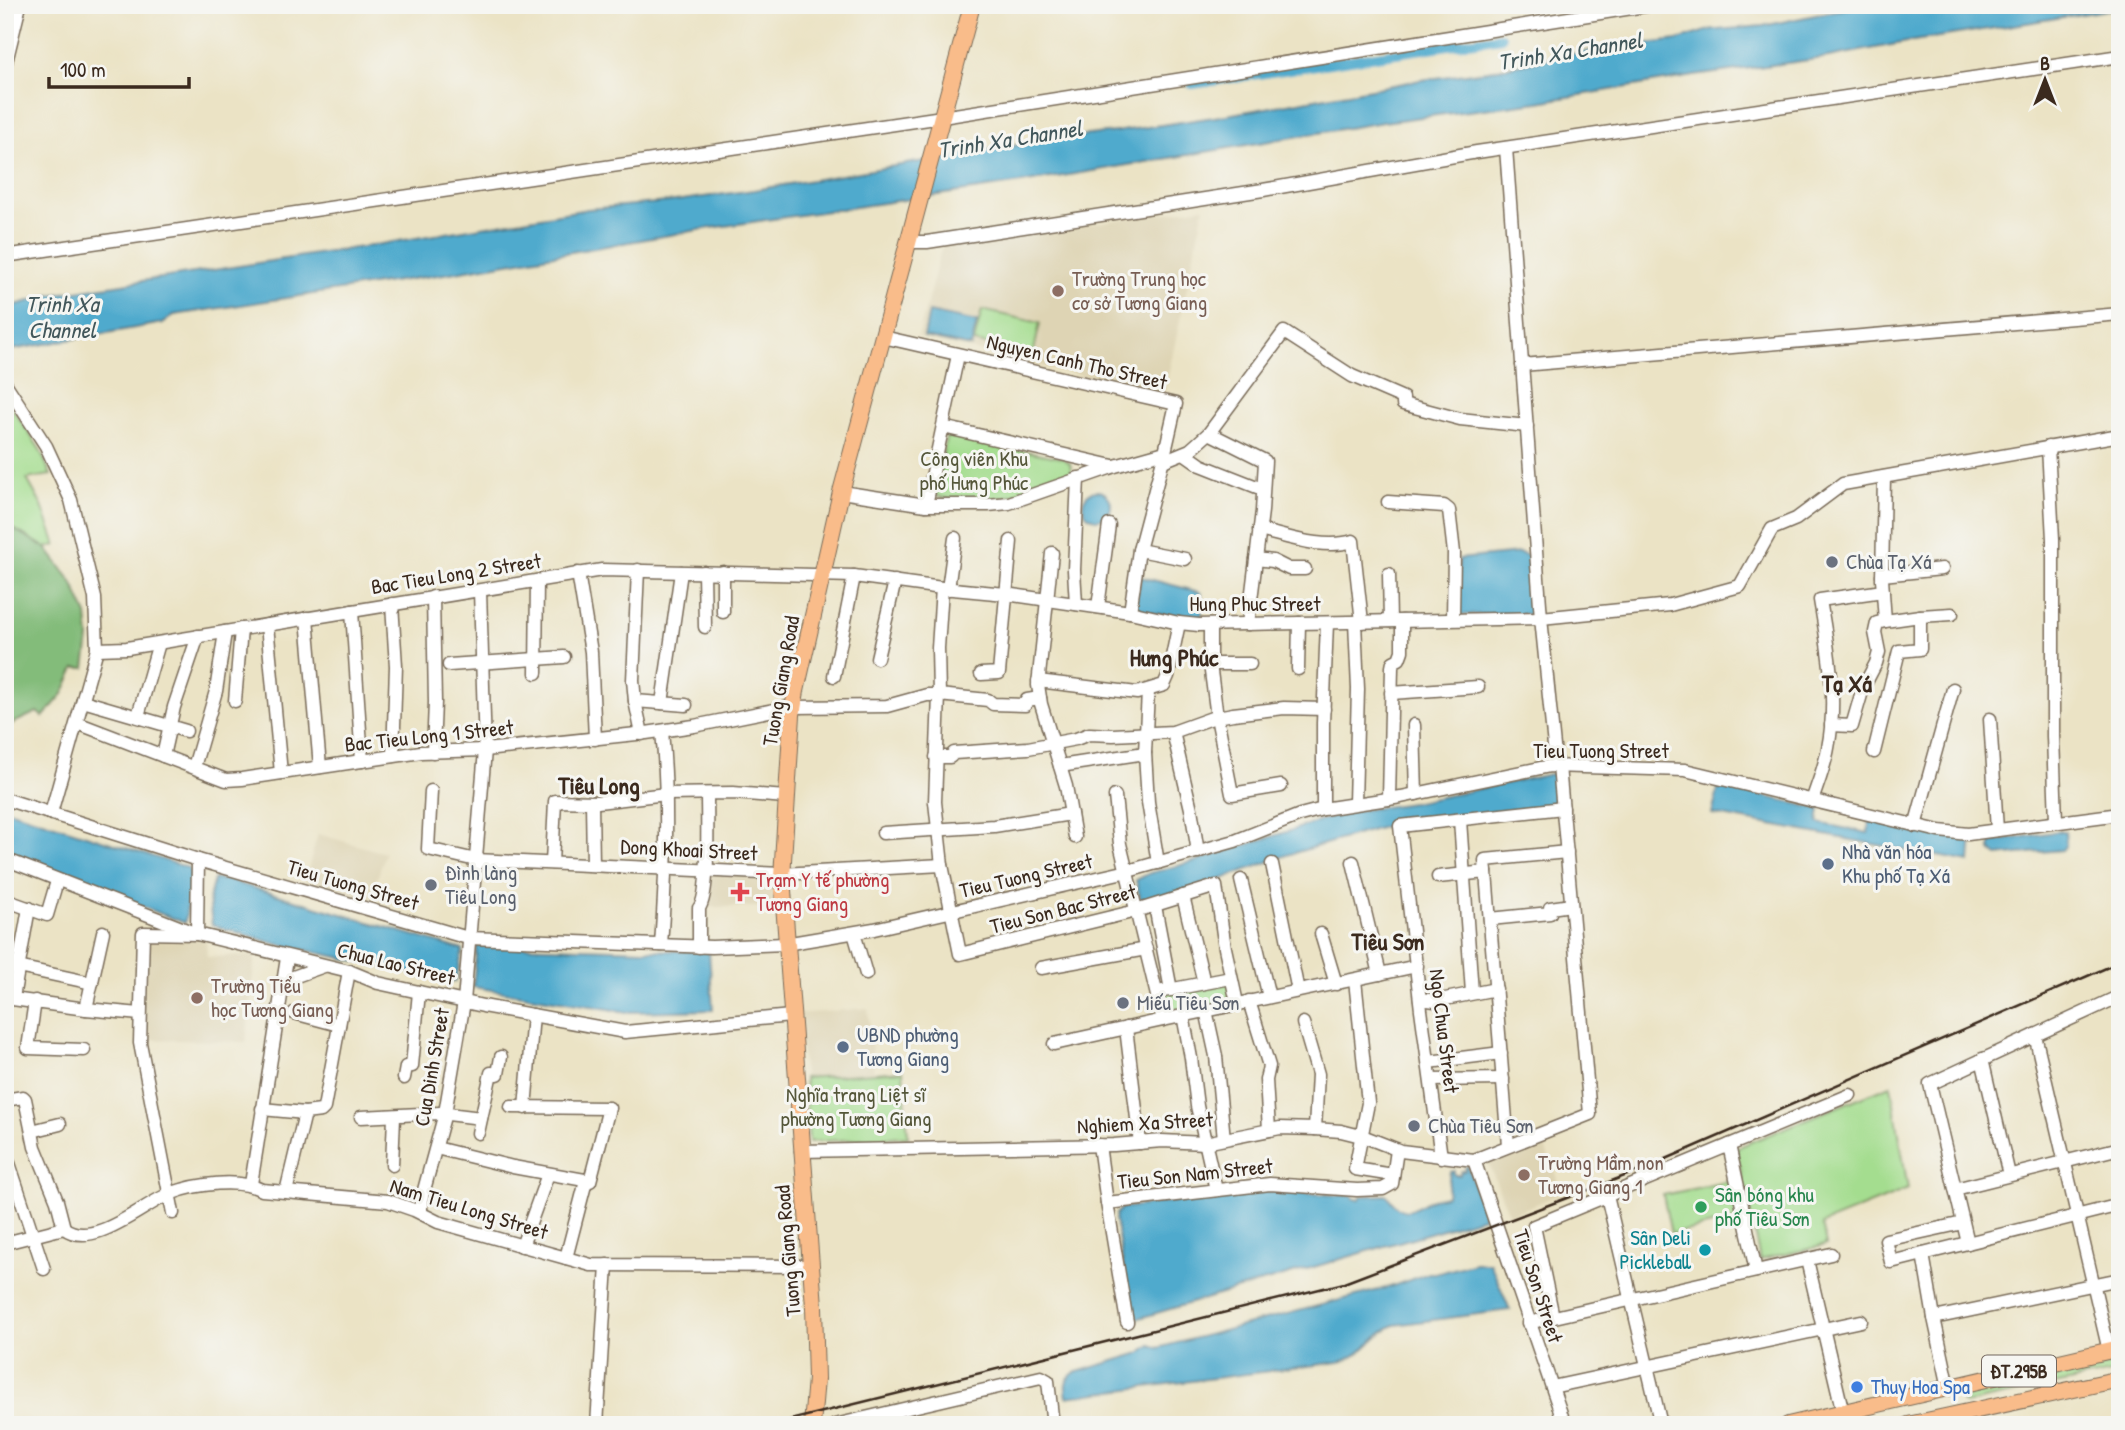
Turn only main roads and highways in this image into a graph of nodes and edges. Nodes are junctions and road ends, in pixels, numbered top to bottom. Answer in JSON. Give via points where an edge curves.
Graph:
{"nodes":[{"id":1,"x":972,"y":5,"type":"edge"},
{"id":2,"x":2114,"y":1350,"type":"edge"},
{"id":3,"x":2120,"y":1378,"type":"edge"},
{"id":4,"x":1918,"y":1396,"type":"junction"},
{"id":5,"x":1895,"y":1401,"type":"junction"},
{"id":6,"x":1924,"y":1423,"type":"edge"},
{"id":7,"x":811,"y":1425,"type":"edge"},
{"id":8,"x":1788,"y":1425,"type":"edge"},
{"id":9,"x":1899,"y":1425,"type":"edge"},
{"id":10,"x":1908,"y":1425,"type":"edge"}],
"edges":[{"from":1,"to":7,"type":"main road","name":"Tuong Giang Road","via":[[841,492],[794,706],[782,874],[816,1349]]},
{"from":2,"to":4,"type":"main road","number":"ĐT.295B"},
{"from":3,"to":6,"type":"main road","number":"ĐT.295B"},
{"from":4,"to":5,"type":"main road","number":"ĐT.295B"},
{"from":4,"to":6,"type":"main road"},
{"from":5,"to":8,"type":"main road","number":"ĐT.295B"},
{"from":5,"to":9,"type":"main road"},
{"from":6,"to":10,"type":"main road","number":"ĐT.295B"}]}
